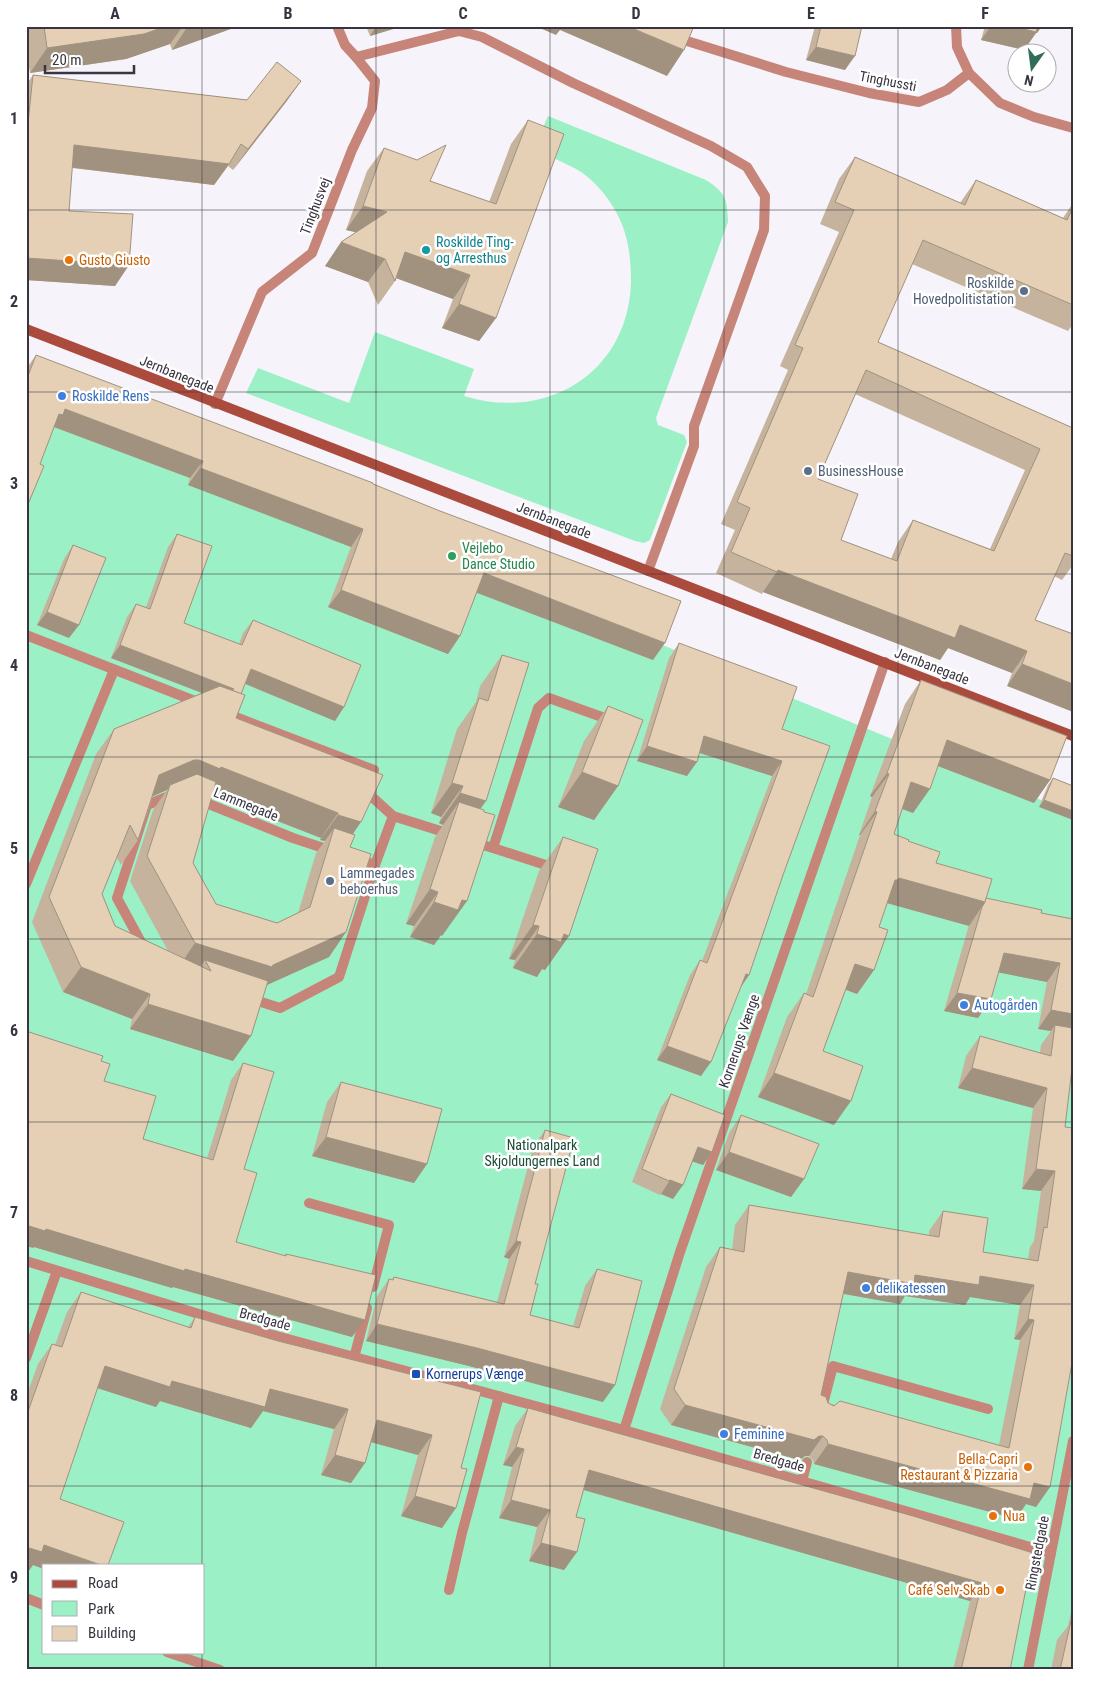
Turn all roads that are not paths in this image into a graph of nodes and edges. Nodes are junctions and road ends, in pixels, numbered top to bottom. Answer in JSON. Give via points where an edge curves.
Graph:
{"nodes":[{"id":1,"x":337,"y":26,"type":"edge"},
{"id":2,"x":956,"y":26,"type":"edge"},
{"id":3,"x":687,"y":41,"type":"edge"},
{"id":4,"x":356,"y":57,"type":"junction"},
{"id":5,"x":969,"y":73,"type":"junction"},
{"id":6,"x":1073,"y":128,"type":"edge"},
{"id":7,"x":26,"y":329,"type":"edge"},
{"id":8,"x":215,"y":404,"type":"junction"},
{"id":9,"x":648,"y":571,"type":"junction"},
{"id":10,"x":26,"y":635,"type":"edge"},
{"id":11,"x":885,"y":662,"type":"junction"},
{"id":12,"x":114,"y":670,"type":"junction"},
{"id":13,"x":619,"y":724,"type":"edge"},
{"id":14,"x":1073,"y":736,"type":"edge"},
{"id":15,"x":393,"y":816,"type":"junction"},
{"id":16,"x":493,"y":848,"type":"junction"},
{"id":17,"x":375,"y":865,"type":"junction"},
{"id":18,"x":561,"y":870,"type":"edge"},
{"id":19,"x":26,"y":884,"type":"edge"},
{"id":20,"x":310,"y":1203,"type":"dead end"},
{"id":21,"x":26,"y":1261,"type":"edge"},
{"id":22,"x":57,"y":1270,"type":"junction"},
{"id":23,"x":26,"y":1358,"type":"edge"},
{"id":24,"x":354,"y":1358,"type":"junction"},
{"id":25,"x":499,"y":1396,"type":"junction"},
{"id":26,"x":988,"y":1409,"type":"dead end"},
{"id":27,"x":819,"y":1419,"type":"edge"},
{"id":28,"x":624,"y":1430,"type":"junction"},
{"id":29,"x":1073,"y":1441,"type":"edge"},
{"id":30,"x":807,"y":1462,"type":"dead end"},
{"id":31,"x":802,"y":1481,"type":"junction"},
{"id":32,"x":1051,"y":1553,"type":"junction"},
{"id":33,"x":449,"y":1590,"type":"dead end"},
{"id":34,"x":26,"y":1598,"type":"edge"},
{"id":35,"x":42,"y":1604,"type":"edge"},
{"id":36,"x":173,"y":1654,"type":"edge"},
{"id":37,"x":220,"y":1670,"type":"edge"},
{"id":38,"x":1028,"y":1670,"type":"edge"}],
"edges":[{"from":1,"to":4,"type":"street","name":"Tinghusvej","via":[[345,45]]},
{"from":2,"to":5,"type":"street","via":[[957,47]]},
{"from":3,"to":5,"type":"street","name":"Tinghussti","via":[[824,82],[919,102],[947,90]]},
{"from":4,"to":8,"type":"street","name":"Tinghusvej","via":[[375,81],[372,108],[312,253],[262,292]]},
{"from":4,"to":9,"type":"street","via":[[459,31],[482,37],[711,146],[747,168],[765,196],[764,230],[694,426],[694,446]]},
{"from":5,"to":6,"type":"street","via":[[1000,103]]},
{"from":7,"to":8,"type":"main road","name":"Jernbanegade"},
{"from":8,"to":9,"type":"main road","name":"Jernbanegade"},
{"from":9,"to":11,"type":"main road","name":"Jernbanegade"},
{"from":10,"to":12,"type":"street"},
{"from":11,"to":14,"type":"main road","name":"Jernbanegade"},
{"from":11,"to":28,"type":"street","name":"Kornerups Vænge","via":[[680,1252]]},
{"from":12,"to":15,"type":"street","via":[[374,770],[371,796]]},
{"from":12,"to":19,"type":"street"},
{"from":13,"to":16,"type":"street","via":[[549,698],[538,708]]},
{"from":15,"to":16,"type":"street"},
{"from":15,"to":17,"type":"street","name":"Lammegade"},
{"from":16,"to":18,"type":"street"},
{"from":17,"to":17,"type":"street","name":"Lammegade","via":[[293,838],[179,792],[147,805],[117,898],[155,968],[280,1008],[339,977]]},
{"from":20,"to":24,"type":"street","via":[[389,1225]]},
{"from":21,"to":22,"type":"street","name":"Bredgade"},
{"from":22,"to":23,"type":"street"},
{"from":22,"to":24,"type":"street","name":"Bredgade"},
{"from":24,"to":25,"type":"street","name":"Bredgade"},
{"from":25,"to":28,"type":"street","name":"Bredgade"},
{"from":25,"to":33,"type":"street"},
{"from":26,"to":27,"type":"street","via":[[833,1366]]},
{"from":28,"to":31,"type":"street","name":"Bredgade"},
{"from":29,"to":32,"type":"street","name":"Ringstedgade"},
{"from":30,"to":31,"type":"street"},
{"from":31,"to":32,"type":"street","name":"Bredgade"},
{"from":32,"to":38,"type":"street","name":"Ringstedgade"},
{"from":34,"to":35,"type":"street"},
{"from":36,"to":37,"type":"street"}]}
